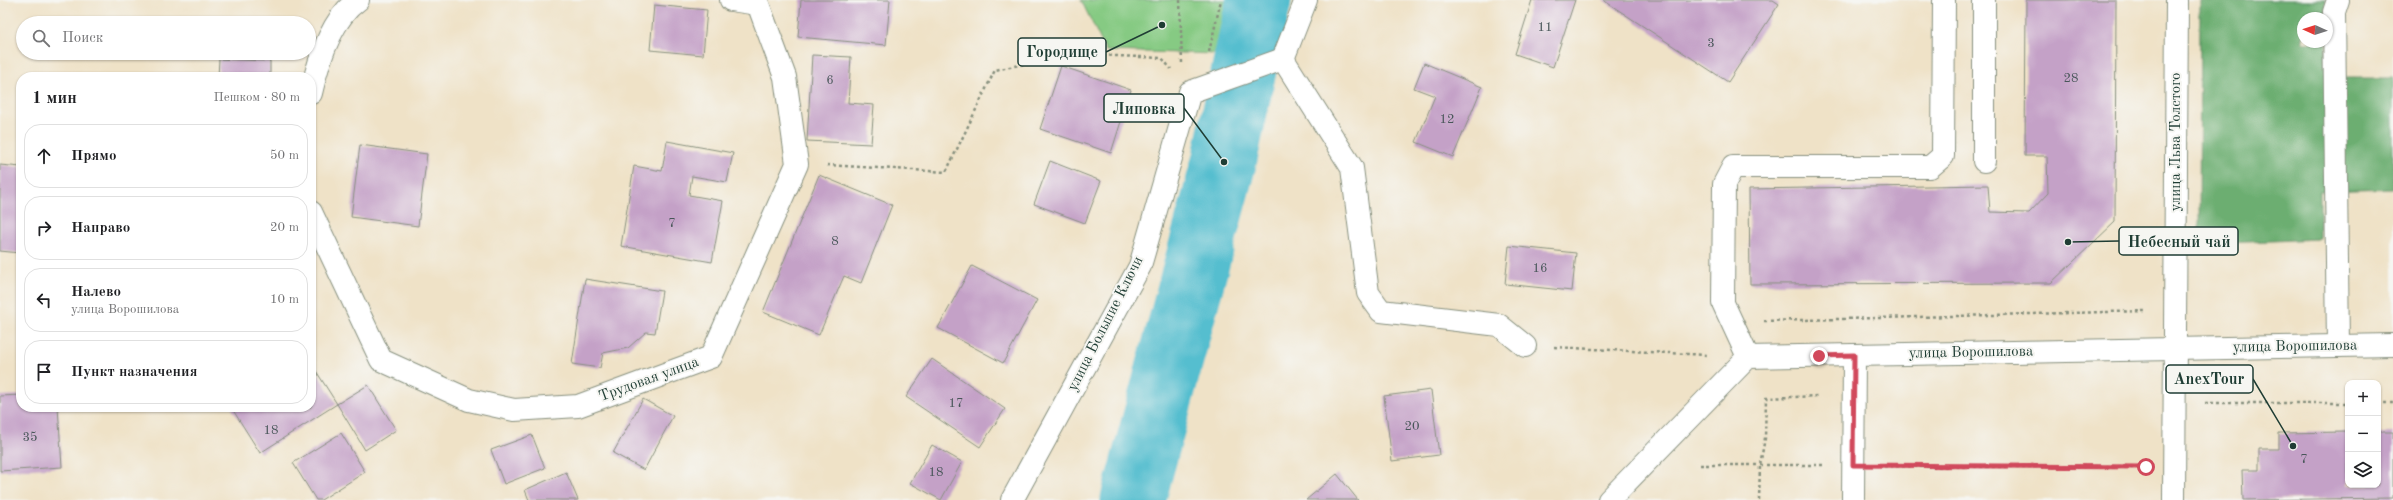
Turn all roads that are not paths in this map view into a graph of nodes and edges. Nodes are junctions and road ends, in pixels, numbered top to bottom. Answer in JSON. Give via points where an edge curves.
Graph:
{"nodes":[{"id":1,"x":358,"y":0,"type":"edge"},
{"id":2,"x":731,"y":0,"type":"edge"},
{"id":3,"x":1306,"y":0,"type":"edge"},
{"id":4,"x":1944,"y":0,"type":"edge"},
{"id":5,"x":1984,"y":0,"type":"edge"},
{"id":6,"x":2177,"y":0,"type":"edge"},
{"id":7,"x":2338,"y":0,"type":"edge"},
{"id":8,"x":1283,"y":60,"type":"junction"},
{"id":9,"x":316,"y":72,"type":"edge"},
{"id":10,"x":1984,"y":161,"type":"dead end"},
{"id":11,"x":316,"y":223,"type":"edge"},
{"id":12,"x":2393,"y":345,"type":"edge"},
{"id":13,"x":1525,"y":346,"type":"road end"},
{"id":14,"x":2338,"y":346,"type":"junction"},
{"id":15,"x":2175,"y":349,"type":"junction"},
{"id":16,"x":1854,"y":355,"type":"junction"},
{"id":17,"x":1748,"y":357,"type":"junction"},
{"id":18,"x":1012,"y":500,"type":"edge"},
{"id":19,"x":1609,"y":500,"type":"edge"},
{"id":20,"x":1853,"y":500,"type":"edge"},
{"id":21,"x":2174,"y":500,"type":"edge"}],
"edges":[{"from":1,"to":9,"type":"street","via":[[348,7],[320,56]]},
{"from":2,"to":11,"type":"street","name":"Трудовая улица","via":[[758,4],[785,77],[797,164],[711,357],[578,406],[514,410],[469,400],[381,360]]},
{"from":3,"to":8,"type":"street"},
{"from":4,"to":17,"type":"street","via":[[1943,156],[1930,167],[1733,167],[1724,184],[1723,304]]},
{"from":5,"to":10,"type":"street"},
{"from":6,"to":15,"type":"street","name":"улица Льва Толстого"},
{"from":7,"to":14,"type":"street","via":[[2334,12]]},
{"from":8,"to":13,"type":"street","via":[[1352,168],[1368,293],[1381,311],[1499,325]]},
{"from":8,"to":18,"type":"street","name":"улица Большие Ключи","via":[[1190,92],[1140,266]]},
{"from":12,"to":14,"type":"street","name":"улица Ворошилова"},
{"from":14,"to":15,"type":"street","name":"улица Ворошилова"},
{"from":15,"to":16,"type":"street","name":"улица Ворошилова"},
{"from":15,"to":21,"type":"street","name":"улица Льва Толстого"},
{"from":16,"to":17,"type":"street","name":"улица Ворошилова"},
{"from":16,"to":20,"type":"street"},
{"from":17,"to":19,"type":"street"}]}
